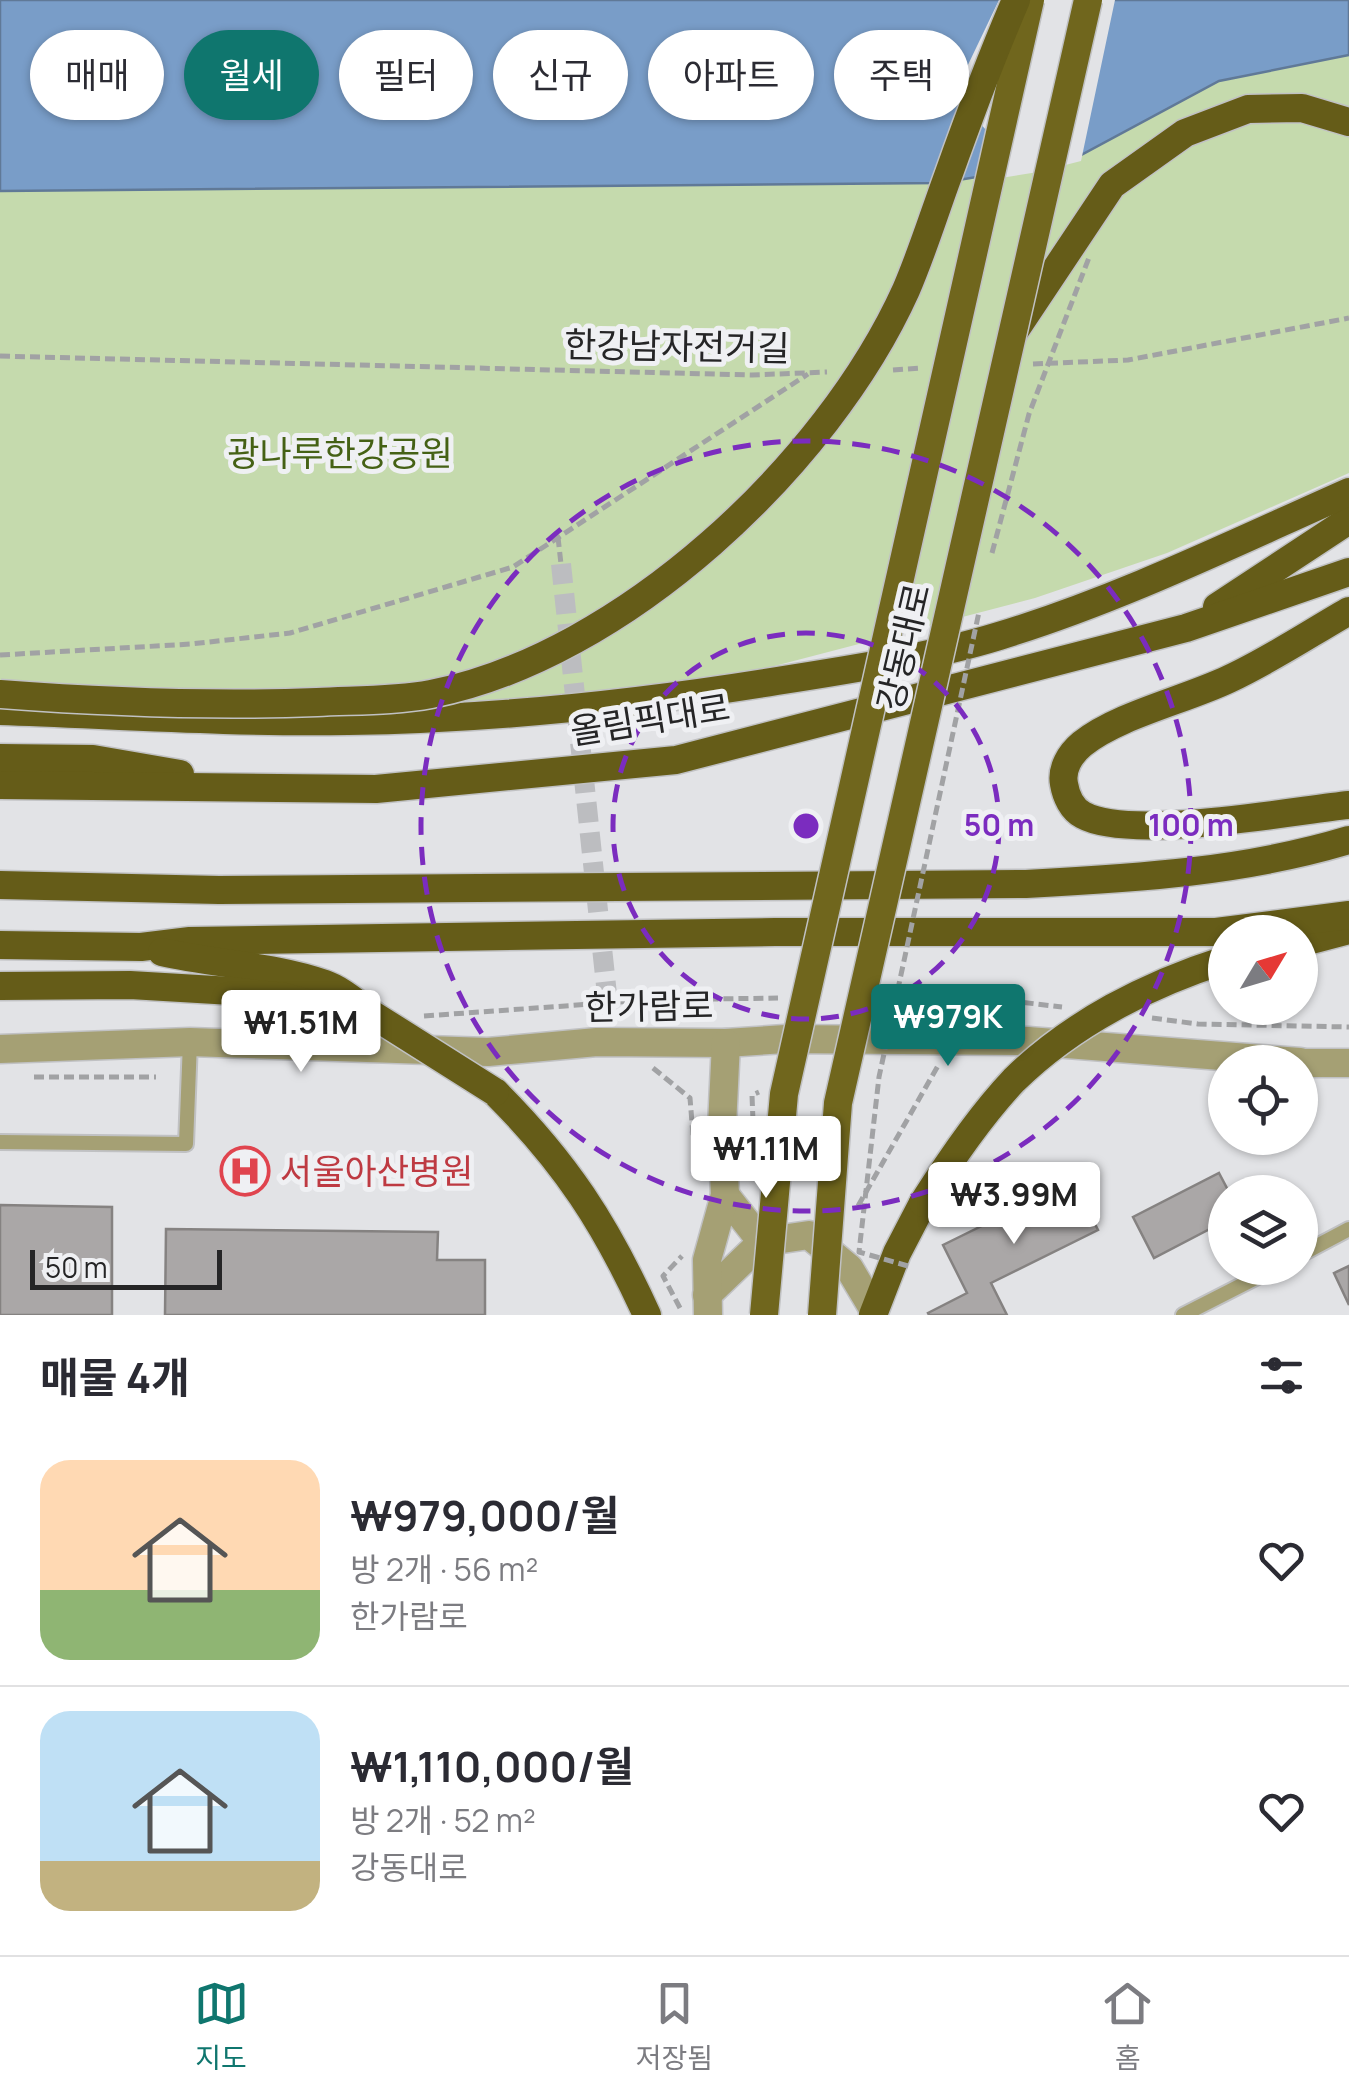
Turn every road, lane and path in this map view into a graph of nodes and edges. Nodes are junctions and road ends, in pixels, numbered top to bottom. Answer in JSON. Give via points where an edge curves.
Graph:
{"nodes":[{"id":1,"x":1016,"y":0,"type":"edge"},
{"id":2,"x":1030,"y":0,"type":"edge"},
{"id":3,"x":1088,"y":0,"type":"edge"},
{"id":4,"x":1349,"y":122,"type":"edge"},
{"id":5,"x":1090,"y":255,"type":"dead end"},
{"id":6,"x":1349,"y":318,"type":"edge"},
{"id":7,"x":1012,"y":336,"type":"junction"},
{"id":8,"x":0,"y":356,"type":"edge"},
{"id":9,"x":1029,"y":364,"type":"dead end"},
{"id":10,"x":930,"y":368,"type":"dead end"},
{"id":11,"x":890,"y":370,"type":"dead end"},
{"id":12,"x":830,"y":372,"type":"dead end"},
{"id":13,"x":811,"y":373,"type":"junction"},
{"id":14,"x":1349,"y":492,"type":"edge"},
{"id":15,"x":1349,"y":520,"type":"edge"},
{"id":16,"x":558,"y":537,"type":"junction"},
{"id":17,"x":561,"y":564,"type":"tunnel mouth"},
{"id":18,"x":990,"y":564,"type":"dead end"},
{"id":19,"x":1349,"y":572,"type":"edge"},
{"id":20,"x":981,"y":602,"type":"dead end"},
{"id":21,"x":1349,"y":611,"type":"edge"},
{"id":22,"x":1186,"y":628,"type":"junction"},
{"id":23,"x":0,"y":655,"type":"edge"},
{"id":24,"x":0,"y":694,"type":"edge"},
{"id":25,"x":278,"y":703,"type":"junction"},
{"id":26,"x":0,"y":711,"type":"edge"},
{"id":27,"x":435,"y":718,"type":"junction"},
{"id":28,"x":0,"y":758,"type":"edge"},
{"id":29,"x":0,"y":785,"type":"edge"},
{"id":30,"x":260,"y":788,"type":"junction"},
{"id":31,"x":1349,"y":805,"type":"edge"},
{"id":32,"x":1349,"y":840,"type":"edge"},
{"id":33,"x":0,"y":885,"type":"edge"},
{"id":34,"x":1349,"y":914,"type":"edge"},
{"id":35,"x":1349,"y":930,"type":"edge"},
{"id":36,"x":1318,"y":938,"type":"edge"},
{"id":37,"x":0,"y":945,"type":"edge"},
{"id":38,"x":141,"y":947,"type":"junction"},
{"id":39,"x":1208,"y":965,"type":"edge"},
{"id":40,"x":0,"y":986,"type":"edge"},
{"id":41,"x":373,"y":1014,"type":"junction"},
{"id":42,"x":1141,"y":1016,"type":"dead end"},
{"id":43,"x":1349,"y":1027,"type":"edge"},
{"id":44,"x":190,"y":1042,"type":"junction"},
{"id":45,"x":726,"y":1042,"type":"junction"},
{"id":46,"x":0,"y":1049,"type":"edge"},
{"id":47,"x":1208,"y":1055,"type":"edge"},
{"id":48,"x":1318,"y":1063,"type":"edge"},
{"id":49,"x":648,"y":1064,"type":"dead end"},
{"id":50,"x":1349,"y":1064,"type":"edge"},
{"id":51,"x":19,"y":1076,"type":"dead end"},
{"id":52,"x":156,"y":1077,"type":"dead end"},
{"id":53,"x":694,"y":1138,"type":"dead end"},
{"id":54,"x":0,"y":1142,"type":"edge"},
{"id":55,"x":725,"y":1195,"type":"junction"},
{"id":56,"x":1349,"y":1230,"type":"edge"},
{"id":57,"x":762,"y":1242,"type":"junction"},
{"id":58,"x":1318,"y":1246,"type":"edge"},
{"id":59,"x":690,"y":1249,"type":"dead end"},
{"id":60,"x":908,"y":1266,"type":"dead end"},
{"id":61,"x":1242,"y":1285,"type":"edge"},
{"id":62,"x":708,"y":1305,"type":"edge"},
{"id":63,"x":874,"y":1312,"type":"edge"},
{"id":64,"x":647,"y":1315,"type":"edge"},
{"id":65,"x":684,"y":1315,"type":"edge"},
{"id":66,"x":764,"y":1315,"type":"edge"},
{"id":67,"x":822,"y":1315,"type":"edge"},
{"id":68,"x":1183,"y":1315,"type":"edge"}],
"edges":[{"from":1,"to":25,"type":"highway","bridge":true,"via":[[906,290],[829,417],[750,509],[664,580],[536,658],[430,694]]},
{"from":2,"to":66,"type":"main road","name":"강동대로","bridge":true,"via":[[784,1094]]},
{"from":3,"to":7,"type":"main road","name":"강동대로","bridge":true},
{"from":4,"to":7,"type":"highway","via":[[1302,108],[1248,109],[1185,133],[1112,185]]},
{"from":5,"to":18,"type":"path","bridge":true,"via":[[1029,414]]},
{"from":6,"to":9,"type":"path","via":[[1128,360]]},
{"from":7,"to":67,"type":"main road","name":"강동대로","bridge":true,"via":[[838,1103]]},
{"from":8,"to":13,"type":"path","name":"한강남자전거길"},
{"from":10,"to":11,"type":"path"},
{"from":12,"to":13,"type":"path","name":"한강남자전거길"},
{"from":13,"to":16,"type":"path"},
{"from":14,"to":27,"type":"highway","via":[[1123,592],[994,638],[740,687]]},
{"from":15,"to":22,"type":"highway"},
{"from":16,"to":17,"type":"path"},
{"from":16,"to":23,"type":"path","via":[[512,567],[290,634]]},
{"from":19,"to":22,"type":"highway","name":"올림픽대로"},
{"from":20,"to":60,"type":"path","bridge":true,"via":[[878,1077],[867,1171],[860,1252]]},
{"from":21,"to":31,"type":"highway","via":[[1230,679],[1102,732],[1080,745],[1062,775],[1070,804],[1081,814],[1122,825]]},
{"from":22,"to":30,"type":"highway","name":"올림픽대로","via":[[676,760],[376,789]]},
{"from":24,"to":25,"type":"highway","bridge":true},
{"from":25,"to":27,"type":"highway","bridge":true},
{"from":26,"to":27,"type":"highway","via":[[265,721]]},
{"from":28,"to":30,"type":"highway","via":[[93,758]]},
{"from":29,"to":30,"type":"highway","name":"올림픽대로"},
{"from":32,"to":33,"type":"highway","via":[[1238,867],[1026,884],[219,890]]},
{"from":34,"to":38,"type":"highway","via":[[1198,932],[209,940]]},
{"from":35,"to":36,"type":"highway"},
{"from":37,"to":38,"type":"highway"},
{"from":38,"to":41,"type":"highway","via":[[329,985]]},
{"from":39,"to":63,"type":"highway","bridge":true,"via":[[1138,994],[1053,1047],[1015,1080],[922,1203]]},
{"from":40,"to":41,"type":"highway","via":[[232,991]]},
{"from":41,"to":64,"type":"highway","bridge":true,"via":[[494,1092],[562,1164]]},
{"from":42,"to":43,"type":"path"},
{"from":44,"to":45,"type":"street","name":"한가람로","via":[[488,1052],[597,1042]]},
{"from":44,"to":46,"type":"street","name":"한가람로"},
{"from":44,"to":54,"type":"lane","via":[[186,1144]]},
{"from":45,"to":47,"type":"street","name":"한가람로","via":[[1028,1041]]},
{"from":45,"to":55,"type":"street"},
{"from":48,"to":50,"type":"street","name":"한가람로"},
{"from":49,"to":53,"type":"path","via":[[690,1098]]},
{"from":51,"to":52,"type":"path"},
{"from":55,"to":57,"type":"street"},
{"from":55,"to":62,"type":"street","via":[[707,1260]]},
{"from":56,"to":58,"type":"lane"},
{"from":57,"to":62,"type":"street"},
{"from":57,"to":63,"type":"street","via":[[809,1236],[848,1268]]},
{"from":59,"to":65,"type":"path","via":[[663,1276]]},
{"from":61,"to":68,"type":"lane"}]}
